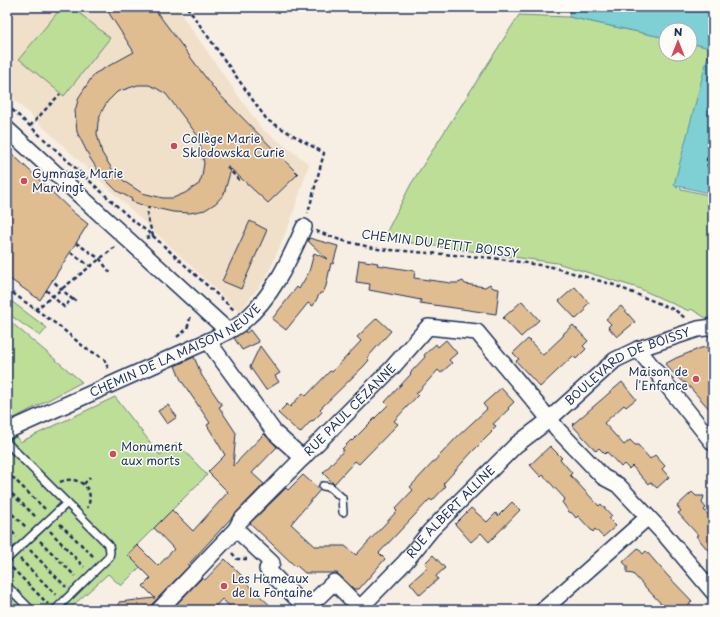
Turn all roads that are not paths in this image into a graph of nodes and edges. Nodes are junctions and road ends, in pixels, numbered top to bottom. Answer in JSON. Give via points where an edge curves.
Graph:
{"nodes":[{"id":1,"x":7,"y":129,"type":"edge"},
{"id":2,"x":304,"y":227,"type":"road end"},
{"id":3,"x":713,"y":326,"type":"edge"},
{"id":4,"x":228,"y":331,"type":"junction"},
{"id":5,"x":208,"y":341,"type":"junction"},
{"id":6,"x":638,"y":349,"type":"junction"},
{"id":7,"x":549,"y":420,"type":"junction"},
{"id":8,"x":7,"y":431,"type":"edge"},
{"id":9,"x":713,"y":443,"type":"edge"},
{"id":10,"x":9,"y":448,"type":"edge"},
{"id":11,"x":303,"y":458,"type":"junction"},
{"id":12,"x":323,"y":486,"type":"dead end"},
{"id":13,"x":67,"y":503,"type":"junction"},
{"id":14,"x":343,"y":512,"type":"dead end"},
{"id":15,"x":648,"y":517,"type":"junction"},
{"id":16,"x":236,"y":528,"type":"junction"},
{"id":17,"x":7,"y":559,"type":"edge"},
{"id":18,"x":7,"y":586,"type":"edge"},
{"id":19,"x":713,"y":592,"type":"edge"},
{"id":20,"x":31,"y":610,"type":"edge"},
{"id":21,"x":55,"y":610,"type":"edge"},
{"id":22,"x":159,"y":610,"type":"edge"},
{"id":23,"x":306,"y":610,"type":"edge"},
{"id":24,"x":357,"y":610,"type":"edge"},
{"id":25,"x":543,"y":610,"type":"edge"}],
"edges":[{"from":1,"to":4,"type":"street"},
{"from":2,"to":4,"type":"street","name":"CHEMIN DE LA MAISON NEUVE","via":[[269,294],[251,314]]},
{"from":3,"to":6,"type":"street","name":"BOULEVARD DE BOISSY"},
{"from":4,"to":5,"type":"street","name":"CHEMIN DE LA MAISON NEUVE"},
{"from":5,"to":8,"type":"street","name":"CHEMIN DE LA MAISON NEUVE"},
{"from":5,"to":11,"type":"street","via":[[275,433]]},
{"from":6,"to":7,"type":"street","name":"BOULEVARD DE BOISSY","via":[[615,360]]},
{"from":6,"to":9,"type":"street"},
{"from":7,"to":11,"type":"street","name":"RUE PAUL CÉZANNE","via":[[477,332],[428,327],[391,369]]},
{"from":7,"to":15,"type":"street","via":[[603,477],[618,486]]},
{"from":7,"to":24,"type":"street","name":"RUE ALBERT ALLINE","via":[[516,445],[431,530],[405,562]]},
{"from":10,"to":13,"type":"lane"},
{"from":11,"to":16,"type":"street","name":"RUE PAUL CÉZANNE"},
{"from":12,"to":14,"type":"lane","via":[[330,487],[342,498]]},
{"from":13,"to":17,"type":"lane"},
{"from":13,"to":21,"type":"lane","via":[[109,545],[110,552],[109,557]]},
{"from":15,"to":19,"type":"street"},
{"from":15,"to":25,"type":"street"},
{"from":16,"to":22,"type":"street","name":"RUE PAUL CÉZANNE"},
{"from":16,"to":23,"type":"street","via":[[272,562],[267,569]]},
{"from":18,"to":20,"type":"lane"},
{"from":23,"to":24,"type":"street","via":[[334,582],[354,602]]}]}
